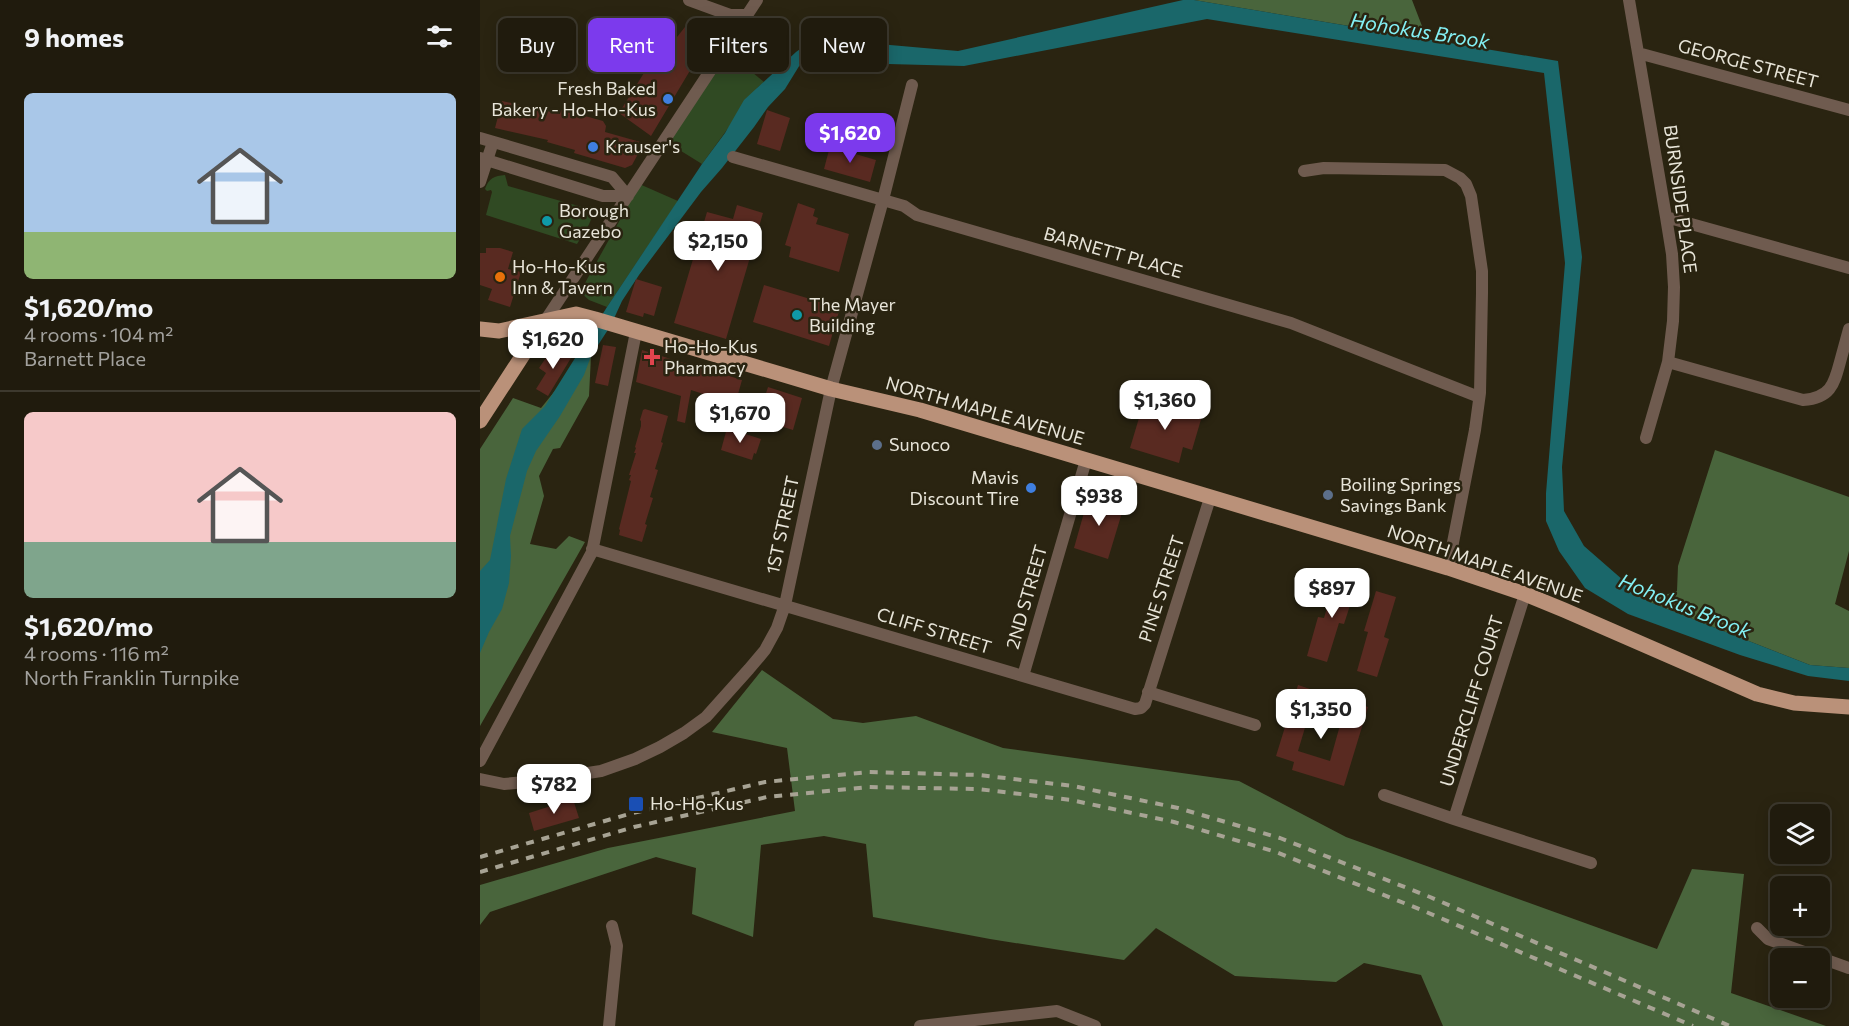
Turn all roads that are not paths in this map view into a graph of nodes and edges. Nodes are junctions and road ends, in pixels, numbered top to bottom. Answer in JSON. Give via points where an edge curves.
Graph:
{"nodes":[{"id":1,"x":689,"y":0,"type":"edge"},
{"id":2,"x":757,"y":0,"type":"edge"},
{"id":3,"x":1629,"y":0,"type":"edge"},
{"id":4,"x":746,"y":15,"type":"junction"},
{"id":5,"x":1638,"y":53,"type":"junction"},
{"id":6,"x":912,"y":85,"type":"dead end"},
{"id":7,"x":1849,"y":110,"type":"edge"},
{"id":8,"x":480,"y":138,"type":"edge"},
{"id":9,"x":493,"y":142,"type":"junction"},
{"id":10,"x":733,"y":157,"type":"dead end"},
{"id":11,"x":483,"y":159,"type":"edge"},
{"id":12,"x":1304,"y":171,"type":"dead end"},
{"id":13,"x":480,"y":182,"type":"edge"},
{"id":14,"x":628,"y":196,"type":"junction"},
{"id":15,"x":883,"y":200,"type":"junction"},
{"id":16,"x":1666,"y":217,"type":"junction"},
{"id":17,"x":1849,"y":268,"type":"edge"},
{"id":18,"x":545,"y":321,"type":"junction"},
{"id":19,"x":480,"y":329,"type":"edge"},
{"id":20,"x":1849,"y":329,"type":"edge"},
{"id":21,"x":636,"y":332,"type":"junction"},
{"id":22,"x":1668,"y":362,"type":"junction"},
{"id":23,"x":831,"y":389,"type":"junction"},
{"id":24,"x":1479,"y":397,"type":"junction"},
{"id":25,"x":480,"y":421,"type":"edge"},
{"id":26,"x":1646,"y":438,"type":"dead end"},
{"id":27,"x":1086,"y":460,"type":"junction"},
{"id":28,"x":1210,"y":498,"type":"junction"},
{"id":29,"x":592,"y":549,"type":"junction"},
{"id":30,"x":1448,"y":568,"type":"junction"},
{"id":31,"x":1525,"y":594,"type":"junction"},
{"id":32,"x":785,"y":605,"type":"junction"},
{"id":33,"x":1023,"y":676,"type":"junction"},
{"id":34,"x":1148,"y":692,"type":"junction"},
{"id":35,"x":1849,"y":707,"type":"edge"},
{"id":36,"x":1255,"y":725,"type":"dead end"},
{"id":37,"x":480,"y":761,"type":"edge"},
{"id":38,"x":480,"y":779,"type":"edge"},
{"id":39,"x":1384,"y":795,"type":"dead end"},
{"id":40,"x":1454,"y":819,"type":"junction"},
{"id":41,"x":1591,"y":863,"type":"dead end"},
{"id":42,"x":612,"y":926,"type":"dead end"},
{"id":43,"x":1757,"y":928,"type":"dead end"},
{"id":44,"x":1849,"y":968,"type":"edge"},
{"id":45,"x":609,"y":1026,"type":"edge"},
{"id":46,"x":920,"y":1026,"type":"edge"},
{"id":47,"x":1095,"y":1026,"type":"edge"}],
"edges":[{"from":1,"to":4,"type":"street","via":[[730,15]]},
{"from":2,"to":4,"type":"street"},
{"from":3,"to":5,"type":"street","name":"BURNSIDE PLACE"},
{"from":4,"to":14,"type":"street"},
{"from":5,"to":7,"type":"street","name":"GEORGE STREET"},
{"from":5,"to":16,"type":"street","name":"BURNSIDE PLACE"},
{"from":6,"to":15,"type":"street","name":"1ST STREET"},
{"from":8,"to":9,"type":"street"},
{"from":9,"to":11,"type":"street"},
{"from":9,"to":14,"type":"street","via":[[612,177]]},
{"from":10,"to":15,"type":"street","name":"BARNETT PLACE"},
{"from":11,"to":13,"type":"street"},
{"from":11,"to":14,"type":"street","via":[[603,196]]},
{"from":12,"to":24,"type":"street","via":[[1438,169],[1450,171],[1466,184],[1482,271]]},
{"from":14,"to":18,"type":"street"},
{"from":15,"to":23,"type":"street","name":"1ST STREET"},
{"from":15,"to":24,"type":"street","name":"BARNETT PLACE","via":[[917,215],[1291,323]]},
{"from":16,"to":17,"type":"street"},
{"from":16,"to":22,"type":"street","name":"BURNSIDE PLACE","via":[[1674,287]]},
{"from":18,"to":19,"type":"main road","name":"NORTH MAPLE AVENUE","via":[[499,331]]},
{"from":18,"to":21,"type":"main road","name":"NORTH MAPLE AVENUE","via":[[576,314]]},
{"from":18,"to":25,"type":"main road"},
{"from":20,"to":22,"type":"street","via":[[1835,380],[1830,389],[1814,399],[1803,400]]},
{"from":21,"to":23,"type":"main road","name":"NORTH MAPLE AVENUE"},
{"from":21,"to":29,"type":"street"},
{"from":22,"to":26,"type":"street","name":"BURNSIDE PLACE"},
{"from":23,"to":27,"type":"main road","name":"NORTH MAPLE AVENUE","via":[[920,410]]},
{"from":23,"to":32,"type":"street","name":"1ST STREET"},
{"from":24,"to":30,"type":"street"},
{"from":27,"to":28,"type":"main road","name":"NORTH MAPLE AVENUE"},
{"from":27,"to":33,"type":"street","name":"2ND STREET"},
{"from":28,"to":30,"type":"main road","name":"NORTH MAPLE AVENUE"},
{"from":28,"to":34,"type":"street","name":"PINE STREET"},
{"from":29,"to":32,"type":"street","name":"CLIFF STREET"},
{"from":29,"to":37,"type":"street"},
{"from":30,"to":31,"type":"main road","name":"NORTH MAPLE AVENUE"},
{"from":31,"to":35,"type":"main road","name":"NORTH MAPLE AVENUE","via":[[1757,694],[1794,703]]},
{"from":31,"to":40,"type":"street","name":"UNDERCLIFF COURT"},
{"from":32,"to":33,"type":"street","name":"CLIFF STREET"},
{"from":32,"to":38,"type":"street","name":"1ST STREET","via":[[765,650],[749,669],[706,717],[660,747],[601,771],[504,784]]},
{"from":33,"to":34,"type":"street","name":"CLIFF STREET","via":[[1135,709],[1145,704]]},
{"from":34,"to":36,"type":"street"},
{"from":39,"to":40,"type":"street"},
{"from":40,"to":41,"type":"street"},
{"from":42,"to":45,"type":"street","via":[[617,946]]},
{"from":43,"to":44,"type":"street","via":[[1768,939]]},
{"from":46,"to":47,"type":"street","via":[[1057,1011]]}]}
